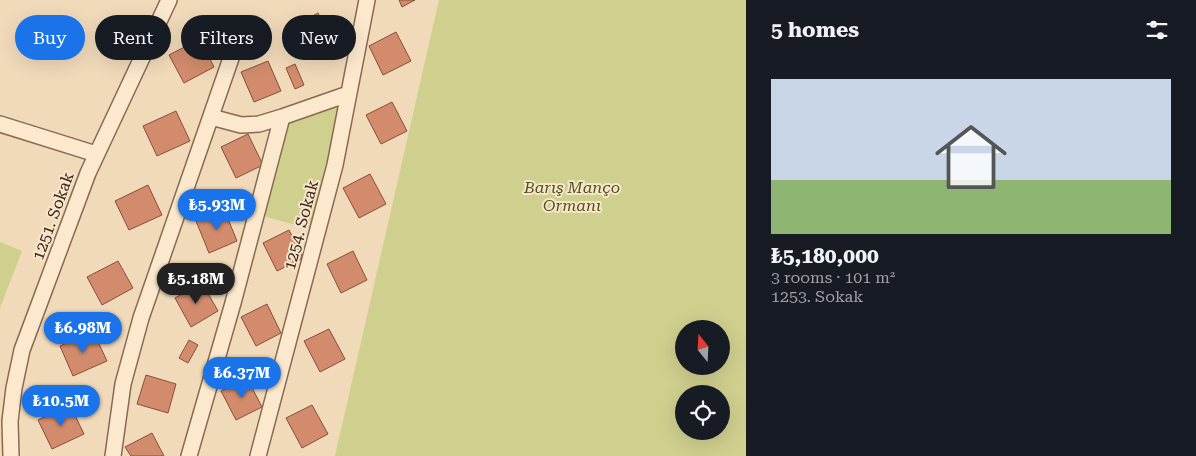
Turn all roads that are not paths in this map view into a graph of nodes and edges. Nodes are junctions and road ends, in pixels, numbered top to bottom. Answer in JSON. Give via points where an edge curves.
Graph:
{"nodes":[{"id":1,"x":169,"y":0,"type":"edge"},
{"id":2,"x":367,"y":0,"type":"edge"},
{"id":3,"x":230,"y":60,"type":"edge"},
{"id":4,"x":348,"y":94,"type":"junction"},
{"id":5,"x":210,"y":117,"type":"junction"},
{"id":6,"x":282,"y":117,"type":"junction"},
{"id":7,"x":0,"y":124,"type":"edge"},
{"id":8,"x":96,"y":154,"type":"junction"},
{"id":9,"x":11,"y":456,"type":"edge"},
{"id":10,"x":113,"y":456,"type":"edge"},
{"id":11,"x":189,"y":456,"type":"edge"},
{"id":12,"x":258,"y":456,"type":"edge"}],
"edges":[{"from":1,"to":8,"type":"street","name":"1251. Sokak"},
{"from":2,"to":4,"type":"street","name":"1254. Sokak"},
{"from":3,"to":5,"type":"street"},
{"from":4,"to":6,"type":"street"},
{"from":4,"to":12,"type":"street","name":"1254. Sokak","via":[[335,165]]},
{"from":5,"to":6,"type":"street","via":[[241,125]]},
{"from":5,"to":10,"type":"street","via":[[131,351]]},
{"from":6,"to":11,"type":"street"},
{"from":7,"to":8,"type":"street"},
{"from":8,"to":9,"type":"street","name":"1251. Sokak","via":[[22,350],[11,413]]}]}
